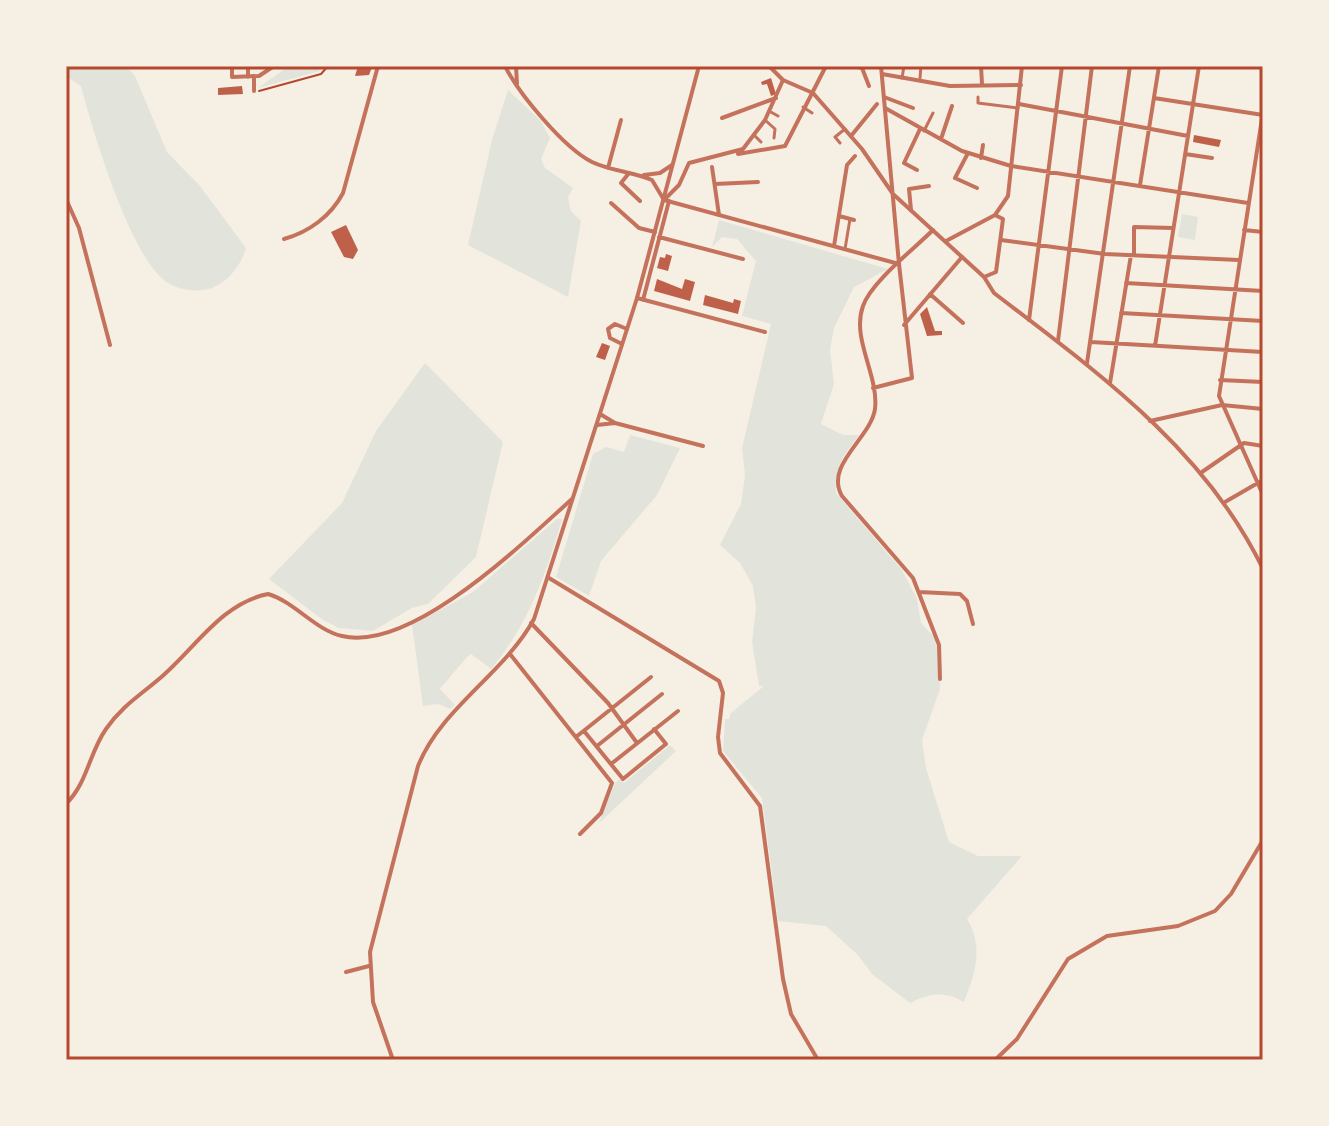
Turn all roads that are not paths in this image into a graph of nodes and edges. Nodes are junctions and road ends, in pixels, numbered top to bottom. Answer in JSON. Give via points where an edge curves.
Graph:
{"nodes":[{"id":1,"x":232,"y":66,"type":"edge"},
{"id":2,"x":248,"y":66,"type":"edge"},
{"id":3,"x":274,"y":66,"type":"edge"},
{"id":4,"x":378,"y":66,"type":"edge"},
{"id":5,"x":505,"y":66,"type":"edge"},
{"id":6,"x":516,"y":66,"type":"edge"},
{"id":7,"x":699,"y":66,"type":"edge"},
{"id":8,"x":769,"y":66,"type":"edge"},
{"id":9,"x":826,"y":66,"type":"edge"},
{"id":10,"x":854,"y":66,"type":"edge"},
{"id":11,"x":881,"y":66,"type":"edge"},
{"id":12,"x":904,"y":66,"type":"edge"},
{"id":13,"x":921,"y":66,"type":"edge"},
{"id":14,"x":981,"y":66,"type":"edge"},
{"id":15,"x":1022,"y":66,"type":"edge"},
{"id":16,"x":1062,"y":66,"type":"edge"},
{"id":17,"x":1092,"y":66,"type":"edge"},
{"id":18,"x":1130,"y":66,"type":"edge"},
{"id":19,"x":1159,"y":66,"type":"edge"},
{"id":20,"x":1199,"y":66,"type":"edge"},
{"id":21,"x":863,"y":67,"type":"edge"},
{"id":22,"x":882,"y":74,"type":"junction"},
{"id":23,"x":251,"y":77,"type":"junction"},
{"id":24,"x":902,"y":78,"type":"junction"},
{"id":25,"x":920,"y":78,"type":"junction"},
{"id":26,"x":783,"y":80,"type":"junction"},
{"id":27,"x":982,"y":84,"type":"junction"},
{"id":28,"x":1021,"y":85,"type":"junction"},
{"id":29,"x":517,"y":86,"type":"junction"},
{"id":30,"x":869,"y":86,"type":"dead end"},
{"id":31,"x":254,"y":91,"type":"road end"},
{"id":32,"x":813,"y":93,"type":"junction"},
{"id":33,"x":884,"y":97,"type":"junction"},
{"id":34,"x":978,"y":97,"type":"dead end"},
{"id":35,"x":776,"y":98,"type":"junction"},
{"id":36,"x":1154,"y":98,"type":"junction"},
{"id":37,"x":877,"y":104,"type":"dead end"},
{"id":38,"x":1193,"y":104,"type":"junction"},
{"id":39,"x":952,"y":106,"type":"dead end"},
{"id":40,"x":1018,"y":106,"type":"junction"},
{"id":41,"x":803,"y":107,"type":"junction"},
{"id":42,"x":885,"y":108,"type":"junction"},
{"id":43,"x":913,"y":108,"type":"dead end"},
{"id":44,"x":769,"y":111,"type":"junction"},
{"id":45,"x":1056,"y":111,"type":"junction"},
{"id":46,"x":812,"y":113,"type":"dead end"},
{"id":47,"x":933,"y":113,"type":"dead end"},
{"id":48,"x":1263,"y":114,"type":"edge"},
{"id":49,"x":778,"y":116,"type":"dead end"},
{"id":50,"x":1085,"y":117,"type":"junction"},
{"id":51,"x":722,"y":118,"type":"dead end"},
{"id":52,"x":621,"y":120,"type":"dead end"},
{"id":53,"x":765,"y":120,"type":"junction"},
{"id":54,"x":1122,"y":125,"type":"junction"},
{"id":55,"x":845,"y":129,"type":"junction"},
{"id":56,"x":922,"y":130,"type":"junction"},
{"id":57,"x":1149,"y":130,"type":"junction"},
{"id":58,"x":755,"y":136,"type":"junction"},
{"id":59,"x":851,"y":136,"type":"junction"},
{"id":60,"x":1188,"y":136,"type":"junction"},
{"id":61,"x":774,"y":138,"type":"dead end"},
{"id":62,"x":941,"y":139,"type":"junction"},
{"id":63,"x":761,"y":142,"type":"dead end"},
{"id":64,"x":840,"y":143,"type":"dead end"},
{"id":65,"x":983,"y":145,"type":"dead end"},
{"id":66,"x":968,"y":153,"type":"junction"},
{"id":67,"x":733,"y":154,"type":"junction"},
{"id":68,"x":1185,"y":154,"type":"junction"},
{"id":69,"x":855,"y":156,"type":"dead end"},
{"id":70,"x":981,"y":158,"type":"junction"},
{"id":71,"x":1212,"y":158,"type":"dead end"},
{"id":72,"x":673,"y":164,"type":"junction"},
{"id":73,"x":1011,"y":166,"type":"junction"},
{"id":74,"x":712,"y":167,"type":"dead end"},
{"id":75,"x":608,"y":168,"type":"junction"},
{"id":76,"x":917,"y":170,"type":"dead end"},
{"id":77,"x":1048,"y":171,"type":"junction"},
{"id":78,"x":629,"y":173,"type":"junction"},
{"id":79,"x":637,"y":175,"type":"junction"},
{"id":80,"x":1078,"y":176,"type":"junction"},
{"id":81,"x":1115,"y":181,"type":"junction"},
{"id":82,"x":758,"y":182,"type":"dead end"},
{"id":83,"x":715,"y":184,"type":"junction"},
{"id":84,"x":1140,"y":185,"type":"junction"},
{"id":85,"x":929,"y":186,"type":"dead end"},
{"id":86,"x":977,"y":188,"type":"dead end"},
{"id":87,"x":1179,"y":192,"type":"junction"},
{"id":88,"x":893,"y":194,"type":"junction"},
{"id":89,"x":66,"y":199,"type":"edge"},
{"id":90,"x":666,"y":200,"type":"junction"},
{"id":91,"x":640,"y":201,"type":"dead end"},
{"id":92,"x":611,"y":203,"type":"dead end"},
{"id":93,"x":1248,"y":203,"type":"junction"},
{"id":94,"x":911,"y":210,"type":"junction"},
{"id":95,"x":719,"y":215,"type":"junction"},
{"id":96,"x":995,"y":215,"type":"junction"},
{"id":97,"x":839,"y":216,"type":"junction"},
{"id":98,"x":852,"y":219,"type":"joint"},
{"id":99,"x":1173,"y":228,"type":"junction"},
{"id":100,"x":933,"y":230,"type":"junction"},
{"id":101,"x":1244,"y":230,"type":"junction"},
{"id":102,"x":655,"y":232,"type":"junction"},
{"id":103,"x":1263,"y":232,"type":"edge"},
{"id":104,"x":659,"y":237,"type":"junction"},
{"id":105,"x":284,"y":239,"type":"dead end"},
{"id":106,"x":1003,"y":240,"type":"junction"},
{"id":107,"x":945,"y":241,"type":"junction"},
{"id":108,"x":1038,"y":245,"type":"junction"},
{"id":109,"x":834,"y":246,"type":"junction"},
{"id":110,"x":845,"y":249,"type":"junction"},
{"id":111,"x":1069,"y":249,"type":"junction"},
{"id":112,"x":1104,"y":253,"type":"junction"},
{"id":113,"x":1132,"y":255,"type":"junction"},
{"id":114,"x":1169,"y":257,"type":"junction"},
{"id":115,"x":743,"y":259,"type":"dead end"},
{"id":116,"x":961,"y":259,"type":"junction"},
{"id":117,"x":1239,"y":260,"type":"junction"},
{"id":118,"x":899,"y":264,"type":"junction"},
{"id":119,"x":996,"y":272,"type":"junction"},
{"id":120,"x":984,"y":277,"type":"junction"},
{"id":121,"x":1128,"y":283,"type":"junction"},
{"id":122,"x":1164,"y":285,"type":"junction"},
{"id":123,"x":992,"y":287,"type":"junction"},
{"id":124,"x":1234,"y":289,"type":"junction"},
{"id":125,"x":1263,"y":291,"type":"edge"},
{"id":126,"x":930,"y":294,"type":"junction"},
{"id":127,"x":640,"y":299,"type":"junction"},
{"id":128,"x":1123,"y":314,"type":"junction"},
{"id":129,"x":1159,"y":316,"type":"junction"},
{"id":130,"x":1230,"y":319,"type":"junction"},
{"id":131,"x":1029,"y":320,"type":"junction"},
{"id":132,"x":1263,"y":321,"type":"edge"},
{"id":133,"x":963,"y":323,"type":"dead end"},
{"id":134,"x":904,"y":325,"type":"junction"},
{"id":135,"x":627,"y":329,"type":"junction"},
{"id":136,"x":765,"y":332,"type":"dead end"},
{"id":137,"x":1058,"y":341,"type":"junction"},
{"id":138,"x":1091,"y":342,"type":"junction"},
{"id":139,"x":622,"y":344,"type":"junction"},
{"id":140,"x":1118,"y":344,"type":"junction"},
{"id":141,"x":110,"y":345,"type":"dead end"},
{"id":142,"x":1155,"y":346,"type":"junction"},
{"id":143,"x":1225,"y":350,"type":"junction"},
{"id":144,"x":1263,"y":352,"type":"edge"},
{"id":145,"x":1087,"y":363,"type":"junction"},
{"id":146,"x":1220,"y":380,"type":"junction"},
{"id":147,"x":1263,"y":382,"type":"edge"},
{"id":148,"x":1110,"y":383,"type":"junction"},
{"id":149,"x":873,"y":388,"type":"junction"},
{"id":150,"x":1222,"y":405,"type":"junction"},
{"id":151,"x":1263,"y":409,"type":"edge"},
{"id":152,"x":600,"y":414,"type":"junction"},
{"id":153,"x":1150,"y":421,"type":"junction"},
{"id":154,"x":615,"y":423,"type":"junction"},
{"id":155,"x":597,"y":425,"type":"junction"},
{"id":156,"x":1241,"y":445,"type":"junction"},
{"id":157,"x":703,"y":446,"type":"dead end"},
{"id":158,"x":1263,"y":446,"type":"edge"},
{"id":159,"x":1202,"y":472,"type":"junction"},
{"id":160,"x":1260,"y":482,"type":"edge"},
{"id":161,"x":1263,"y":495,"type":"edge"},
{"id":162,"x":574,"y":498,"type":"junction"},
{"id":163,"x":1225,"y":502,"type":"junction"},
{"id":164,"x":1261,"y":561,"type":"edge"},
{"id":165,"x":1263,"y":569,"type":"edge"},
{"id":166,"x":549,"y":578,"type":"junction"},
{"id":167,"x":919,"y":592,"type":"junction"},
{"id":168,"x":531,"y":623,"type":"junction"},
{"id":169,"x":973,"y":624,"type":"dead end"},
{"id":170,"x":510,"y":654,"type":"junction"},
{"id":171,"x":651,"y":677,"type":"dead end"},
{"id":172,"x":940,"y":679,"type":"dead end"},
{"id":173,"x":662,"y":694,"type":"dead end"},
{"id":174,"x":611,"y":709,"type":"junction"},
{"id":175,"x":678,"y":711,"type":"dead end"},
{"id":176,"x":623,"y":725,"type":"junction"},
{"id":177,"x":654,"y":729,"type":"junction"},
{"id":178,"x":584,"y":731,"type":"junction"},
{"id":179,"x":576,"y":737,"type":"junction"},
{"id":180,"x":637,"y":743,"type":"junction"},
{"id":181,"x":597,"y":746,"type":"junction"},
{"id":182,"x":611,"y":764,"type":"junction"},
{"id":183,"x":66,"y":804,"type":"edge"},
{"id":184,"x":580,"y":834,"type":"dead end"},
{"id":185,"x":1263,"y":840,"type":"edge"},
{"id":186,"x":369,"y":966,"type":"junction"},
{"id":187,"x":346,"y":972,"type":"dead end"},
{"id":188,"x":393,"y":1060,"type":"edge"},
{"id":189,"x":818,"y":1060,"type":"edge"},
{"id":190,"x":995,"y":1060,"type":"edge"}],
"edges":[{"from":1,"to":23,"type":"street","via":[[232,77]]},
{"from":2,"to":23,"type":"street"},
{"from":3,"to":23,"type":"street"},
{"from":4,"to":105,"type":"street","via":[[336,206],[315,225]]},
{"from":5,"to":29,"type":"street"},
{"from":6,"to":29,"type":"street"},
{"from":7,"to":72,"type":"street"},
{"from":8,"to":26,"type":"street"},
{"from":9,"to":32,"type":"street"},
{"from":10,"to":21,"type":"street"},
{"from":11,"to":22,"type":"street"},
{"from":12,"to":24,"type":"street"},
{"from":13,"to":25,"type":"street"},
{"from":14,"to":27,"type":"street"},
{"from":15,"to":28,"type":"street"},
{"from":16,"to":45,"type":"street"},
{"from":17,"to":50,"type":"street"},
{"from":18,"to":54,"type":"street"},
{"from":19,"to":36,"type":"street"},
{"from":20,"to":38,"type":"street"},
{"from":21,"to":30,"type":"street"},
{"from":22,"to":24,"type":"street"},
{"from":22,"to":33,"type":"street"},
{"from":23,"to":31,"type":"street"},
{"from":24,"to":25,"type":"street"},
{"from":25,"to":27,"type":"street","via":[[950,86]]},
{"from":26,"to":32,"type":"street"},
{"from":26,"to":35,"type":"street"},
{"from":27,"to":28,"type":"street"},
{"from":28,"to":40,"type":"street"},
{"from":29,"to":75,"type":"street","via":[[571,149]]},
{"from":32,"to":41,"type":"street"},
{"from":32,"to":55,"type":"street"},
{"from":33,"to":42,"type":"street"},
{"from":33,"to":43,"type":"street"},
{"from":34,"to":40,"type":"street","via":[[978,103]]},
{"from":35,"to":44,"type":"street"},
{"from":35,"to":51,"type":"street"},
{"from":36,"to":38,"type":"street"},
{"from":36,"to":57,"type":"street"},
{"from":37,"to":59,"type":"street"},
{"from":38,"to":48,"type":"street"},
{"from":38,"to":60,"type":"street"},
{"from":39,"to":62,"type":"street"},
{"from":40,"to":45,"type":"street"},
{"from":40,"to":73,"type":"street"},
{"from":41,"to":46,"type":"street"},
{"from":41,"to":67,"type":"street","via":[[785,146]]},
{"from":42,"to":56,"type":"street"},
{"from":42,"to":88,"type":"street"},
{"from":44,"to":49,"type":"street"},
{"from":44,"to":53,"type":"street"},
{"from":45,"to":50,"type":"street"},
{"from":45,"to":77,"type":"street"},
{"from":47,"to":56,"type":"street"},
{"from":48,"to":93,"type":"street"},
{"from":50,"to":54,"type":"street"},
{"from":50,"to":80,"type":"street"},
{"from":52,"to":75,"type":"street"},
{"from":53,"to":58,"type":"street"},
{"from":53,"to":61,"type":"street","via":[[775,129]]},
{"from":54,"to":57,"type":"street"},
{"from":54,"to":81,"type":"street"},
{"from":55,"to":59,"type":"street"},
{"from":55,"to":64,"type":"street","via":[[835,137]]},
{"from":56,"to":62,"type":"street"},
{"from":56,"to":76,"type":"street","via":[[904,163]]},
{"from":57,"to":60,"type":"street"},
{"from":57,"to":84,"type":"street"},
{"from":58,"to":63,"type":"street"},
{"from":58,"to":67,"type":"street"},
{"from":59,"to":88,"type":"street"},
{"from":60,"to":68,"type":"street"},
{"from":62,"to":66,"type":"street"},
{"from":65,"to":70,"type":"street"},
{"from":66,"to":70,"type":"street"},
{"from":66,"to":86,"type":"street","via":[[955,178]]},
{"from":67,"to":90,"type":"street","via":[[689,163]]},
{"from":68,"to":71,"type":"street"},
{"from":68,"to":87,"type":"street"},
{"from":69,"to":97,"type":"street","via":[[847,165]]},
{"from":70,"to":73,"type":"street"},
{"from":72,"to":79,"type":"street","via":[[660,173]]},
{"from":72,"to":90,"type":"street"},
{"from":73,"to":77,"type":"street"},
{"from":73,"to":96,"type":"street","via":[[1003,207]]},
{"from":74,"to":83,"type":"street"},
{"from":75,"to":78,"type":"street"},
{"from":77,"to":80,"type":"street"},
{"from":77,"to":108,"type":"street"},
{"from":78,"to":79,"type":"street"},
{"from":78,"to":91,"type":"street","via":[[621,183]]},
{"from":79,"to":90,"type":"street","via":[[652,180]]},
{"from":80,"to":81,"type":"street"},
{"from":80,"to":111,"type":"street"},
{"from":81,"to":84,"type":"street"},
{"from":81,"to":112,"type":"street"},
{"from":82,"to":83,"type":"street"},
{"from":83,"to":95,"type":"street"},
{"from":84,"to":87,"type":"street"},
{"from":85,"to":94,"type":"street","via":[[909,189]]},
{"from":87,"to":93,"type":"street"},
{"from":87,"to":99,"type":"street"},
{"from":88,"to":94,"type":"street"},
{"from":88,"to":118,"type":"street"},
{"from":89,"to":141,"type":"street","via":[[79,228]]},
{"from":90,"to":95,"type":"street"},
{"from":90,"to":102,"type":"street"},
{"from":90,"to":104,"type":"street"},
{"from":92,"to":102,"type":"street","via":[[639,228]]},
{"from":93,"to":101,"type":"street"},
{"from":94,"to":100,"type":"street"},
{"from":95,"to":109,"type":"street"},
{"from":96,"to":106,"type":"street","via":[[1004,222]]},
{"from":96,"to":107,"type":"street"},
{"from":97,"to":98,"type":"street"},
{"from":97,"to":109,"type":"street"},
{"from":98,"to":110,"type":"street"},
{"from":99,"to":113,"type":"street","via":[[1134,227]]},
{"from":99,"to":114,"type":"street"},
{"from":100,"to":107,"type":"street"},
{"from":100,"to":118,"type":"street"},
{"from":101,"to":103,"type":"street"},
{"from":101,"to":117,"type":"street"},
{"from":102,"to":127,"type":"street"},
{"from":104,"to":115,"type":"street"},
{"from":104,"to":127,"type":"street"},
{"from":106,"to":108,"type":"street"},
{"from":106,"to":119,"type":"street"},
{"from":107,"to":116,"type":"street"},
{"from":108,"to":111,"type":"street"},
{"from":108,"to":131,"type":"street"},
{"from":109,"to":110,"type":"street"},
{"from":110,"to":118,"type":"street"},
{"from":111,"to":112,"type":"street"},
{"from":111,"to":137,"type":"street"},
{"from":112,"to":113,"type":"street"},
{"from":112,"to":138,"type":"street"},
{"from":113,"to":114,"type":"street"},
{"from":113,"to":121,"type":"street"},
{"from":114,"to":117,"type":"street"},
{"from":114,"to":122,"type":"street"},
{"from":116,"to":120,"type":"street"},
{"from":116,"to":126,"type":"street"},
{"from":117,"to":124,"type":"street"},
{"from":118,"to":134,"type":"street"},
{"from":118,"to":149,"type":"street","via":[[867,297],[860,315]]},
{"from":119,"to":120,"type":"street"},
{"from":119,"to":123,"type":"street"},
{"from":120,"to":123,"type":"street"},
{"from":121,"to":122,"type":"street"},
{"from":121,"to":128,"type":"street"},
{"from":122,"to":124,"type":"street"},
{"from":122,"to":129,"type":"street"},
{"from":123,"to":131,"type":"street"},
{"from":124,"to":125,"type":"street"},
{"from":124,"to":130,"type":"street"},
{"from":126,"to":133,"type":"street"},
{"from":126,"to":134,"type":"street"},
{"from":127,"to":135,"type":"street"},
{"from":127,"to":136,"type":"street"},
{"from":128,"to":129,"type":"street"},
{"from":128,"to":140,"type":"street"},
{"from":129,"to":130,"type":"street"},
{"from":129,"to":142,"type":"street"},
{"from":130,"to":132,"type":"street"},
{"from":130,"to":143,"type":"street"},
{"from":131,"to":137,"type":"street"},
{"from":134,"to":149,"type":"street","via":[[912,378]]},
{"from":135,"to":139,"type":"street"},
{"from":135,"to":139,"type":"street","via":[[615,324],[608,329],[610,338]]},
{"from":137,"to":145,"type":"street"},
{"from":138,"to":140,"type":"street"},
{"from":138,"to":145,"type":"street"},
{"from":139,"to":152,"type":"street"},
{"from":140,"to":142,"type":"street"},
{"from":140,"to":148,"type":"street"},
{"from":142,"to":143,"type":"street"},
{"from":143,"to":144,"type":"street"},
{"from":143,"to":146,"type":"street"},
{"from":145,"to":148,"type":"street"},
{"from":146,"to":147,"type":"street"},
{"from":146,"to":150,"type":"street"},
{"from":148,"to":153,"type":"street"},
{"from":149,"to":167,"type":"street","via":[[874,413],[842,465],[839,489],[907,569]]},
{"from":150,"to":151,"type":"street"},
{"from":150,"to":153,"type":"street"},
{"from":150,"to":156,"type":"street"},
{"from":152,"to":154,"type":"street"},
{"from":152,"to":155,"type":"street"},
{"from":153,"to":159,"type":"street"},
{"from":154,"to":155,"type":"street"},
{"from":154,"to":157,"type":"street"},
{"from":155,"to":162,"type":"street"},
{"from":156,"to":158,"type":"street"},
{"from":156,"to":159,"type":"street"},
{"from":156,"to":160,"type":"street"},
{"from":159,"to":163,"type":"street"},
{"from":160,"to":161,"type":"street"},
{"from":160,"to":163,"type":"street"},
{"from":162,"to":166,"type":"street"},
{"from":162,"to":183,"type":"street","via":[[466,591],[374,637],[340,636],[268,594],[242,602],[129,700],[104,731],[82,784]]},
{"from":163,"to":164,"type":"street"},
{"from":164,"to":165,"type":"street"},
{"from":166,"to":168,"type":"street"},
{"from":166,"to":189,"type":"street","via":[[719,681],[720,753],[760,806],[791,1014]]},
{"from":167,"to":169,"type":"street","via":[[960,594]]},
{"from":167,"to":172,"type":"street","via":[[939,645]]},
{"from":168,"to":170,"type":"street"},
{"from":168,"to":174,"type":"street"},
{"from":170,"to":179,"type":"street"},
{"from":170,"to":186,"type":"street","via":[[429,743],[418,766]]},
{"from":171,"to":174,"type":"street"},
{"from":173,"to":176,"type":"street"},
{"from":174,"to":176,"type":"street"},
{"from":174,"to":178,"type":"street"},
{"from":175,"to":177,"type":"street"},
{"from":176,"to":180,"type":"street"},
{"from":176,"to":181,"type":"street"},
{"from":177,"to":180,"type":"street"},
{"from":177,"to":182,"type":"street","via":[[666,744],[623,779]]},
{"from":178,"to":179,"type":"street"},
{"from":178,"to":181,"type":"street"},
{"from":179,"to":184,"type":"street","via":[[612,783],[601,813]]},
{"from":180,"to":182,"type":"street"},
{"from":181,"to":182,"type":"street"},
{"from":185,"to":190,"type":"street","via":[[1215,911],[1178,926],[1107,936],[1068,959],[1017,1039]]},
{"from":186,"to":187,"type":"street"},
{"from":186,"to":188,"type":"street","via":[[375,1010]]}]}
